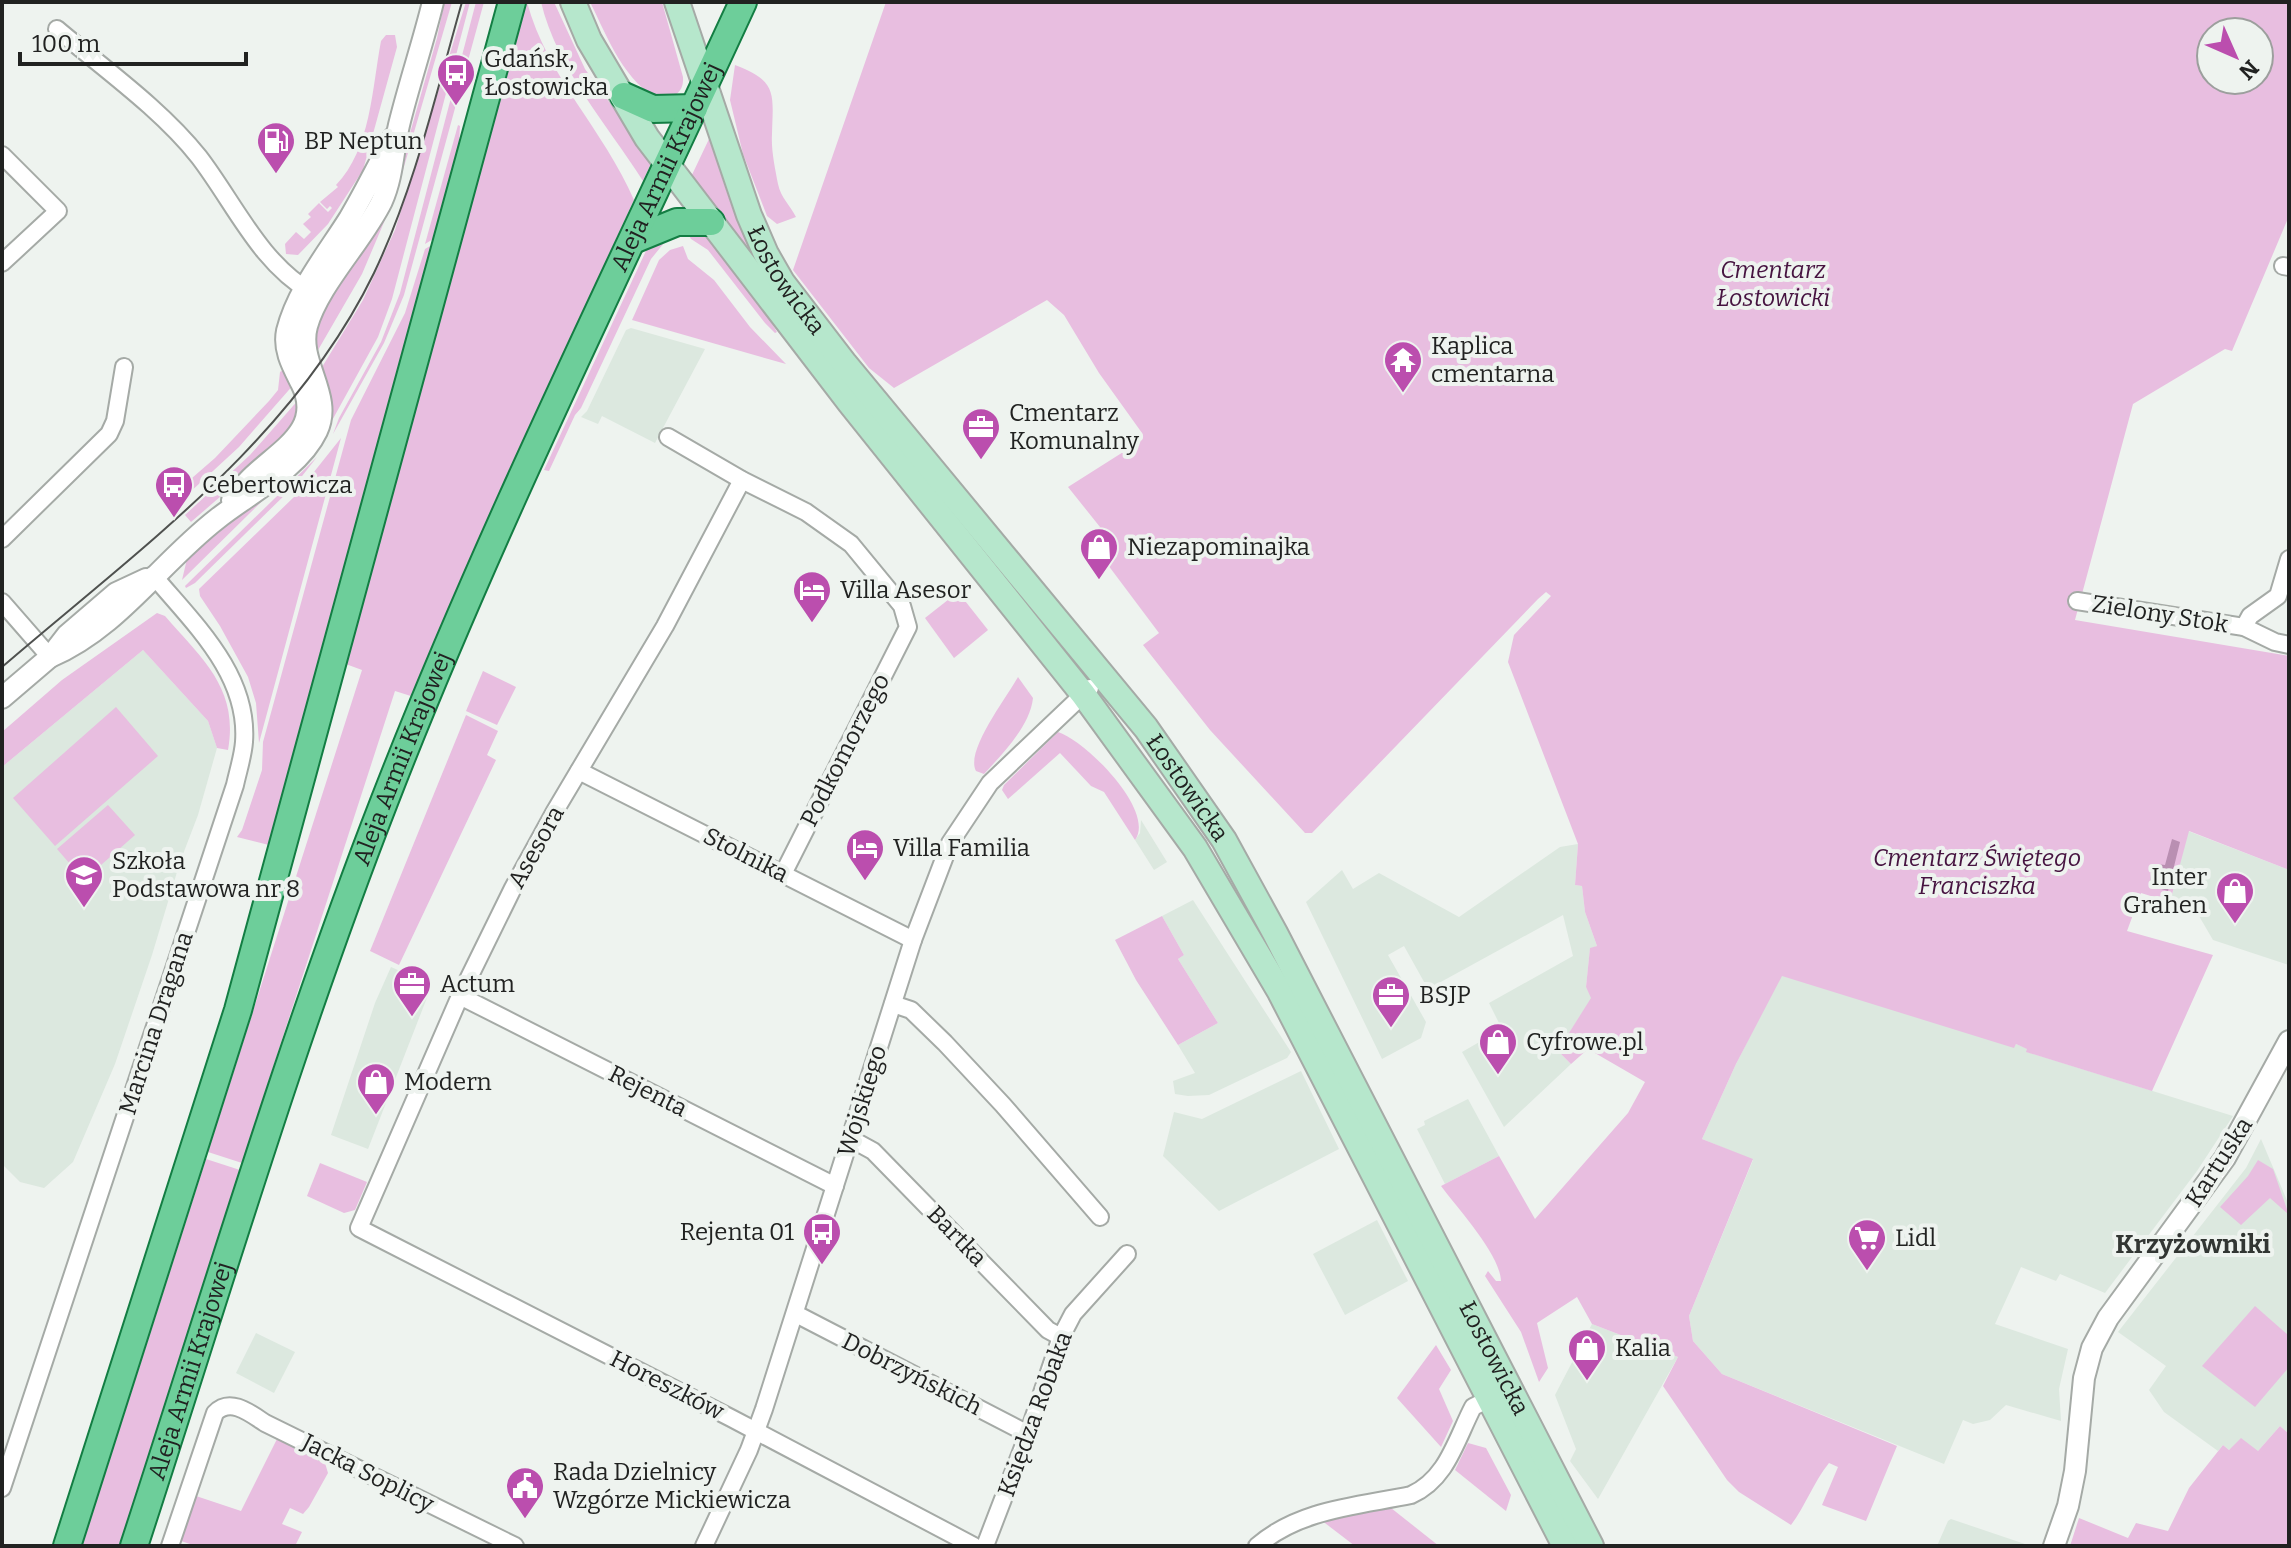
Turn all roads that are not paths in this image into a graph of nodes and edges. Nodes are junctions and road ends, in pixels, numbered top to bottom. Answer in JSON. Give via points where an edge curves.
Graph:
{"nodes":[{"id":1,"x":433,"y":2,"type":"edge"},
{"id":2,"x":512,"y":2,"type":"edge"},
{"id":3,"x":573,"y":2,"type":"edge"},
{"id":4,"x":677,"y":2,"type":"edge"},
{"id":5,"x":743,"y":2,"type":"edge"},
{"id":6,"x":57,"y":29,"type":"dead end"},
{"id":7,"x":624,"y":96,"type":"junction"},
{"id":8,"x":699,"y":96,"type":"junction"},
{"id":9,"x":2,"y":155,"type":"edge"},
{"id":10,"x":667,"y":164,"type":"junction"},
{"id":11,"x":711,"y":222,"type":"junction"},
{"id":12,"x":633,"y":240,"type":"junction"},
{"id":13,"x":2,"y":263,"type":"edge"},
{"id":14,"x":313,"y":294,"type":"junction"},
{"id":15,"x":124,"y":367,"type":"dead end"},
{"id":16,"x":668,"y":437,"type":"dead end"},
{"id":17,"x":742,"y":480,"type":"junction"},
{"id":18,"x":2,"y":539,"type":"edge"},
{"id":19,"x":2289,"y":559,"type":"edge"},
{"id":20,"x":153,"y":575,"type":"junction"},
{"id":21,"x":2077,"y":601,"type":"dead end"},
{"id":22,"x":2,"y":602,"type":"edge"},
{"id":23,"x":2244,"y":627,"type":"junction"},
{"id":24,"x":2289,"y":645,"type":"edge"},
{"id":25,"x":50,"y":657,"type":"junction"},
{"id":26,"x":1104,"y":677,"type":"junction"},
{"id":27,"x":1083,"y":694,"type":"junction"},
{"id":28,"x":2,"y":698,"type":"edge"},
{"id":29,"x":579,"y":771,"type":"junction"},
{"id":30,"x":783,"y":874,"type":"junction"},
{"id":31,"x":913,"y":940,"type":"junction"},
{"id":32,"x":460,"y":996,"type":"junction"},
{"id":33,"x":893,"y":1004,"type":"junction"},
{"id":34,"x":2289,"y":1041,"type":"edge"},
{"id":35,"x":851,"y":1139,"type":"junction"},
{"id":36,"x":835,"y":1186,"type":"junction"},
{"id":37,"x":1100,"y":1217,"type":"dead end"},
{"id":38,"x":359,"y":1228,"type":"joint"},
{"id":39,"x":1127,"y":1254,"type":"dead end"},
{"id":40,"x":796,"y":1314,"type":"junction"},
{"id":41,"x":1061,"y":1337,"type":"junction"},
{"id":42,"x":1491,"y":1401,"type":"junction"},
{"id":43,"x":1516,"y":1403,"type":"junction"},
{"id":44,"x":756,"y":1433,"type":"junction"},
{"id":45,"x":1028,"y":1434,"type":"junction"},
{"id":46,"x":2,"y":1488,"type":"edge"},
{"id":47,"x":710,"y":1544,"type":"edge"},
{"id":48,"x":67,"y":1546,"type":"edge"},
{"id":49,"x":134,"y":1546,"type":"edge"},
{"id":50,"x":170,"y":1546,"type":"edge"},
{"id":51,"x":515,"y":1546,"type":"edge"},
{"id":52,"x":974,"y":1546,"type":"edge"},
{"id":53,"x":985,"y":1546,"type":"edge"},
{"id":54,"x":1257,"y":1546,"type":"edge"},
{"id":55,"x":1565,"y":1546,"type":"edge"},
{"id":56,"x":1591,"y":1546,"type":"edge"},
{"id":57,"x":2054,"y":1546,"type":"edge"}],
"edges":[{"from":1,"to":14,"type":"street","via":[[398,127]]},
{"from":2,"to":48,"type":"main road","via":[[238,1010]]},
{"from":3,"to":7,"type":"main road","name":"Łostowicka","via":[[589,40]]},
{"from":4,"to":8,"type":"main road","name":"Łostowicka"},
{"from":5,"to":8,"type":"main road","name":"Aleja Armii Krajowej"},
{"from":6,"to":14,"type":"street","via":[[186,143],[273,264]]},
{"from":7,"to":8,"type":"main road","via":[[653,109]]},
{"from":7,"to":10,"type":"main road","name":"Łostowicka"},
{"from":8,"to":10,"type":"main road","name":"Aleja Armii Krajowej"},
{"from":8,"to":26,"type":"main road","name":"Łostowicka","via":[[782,282]]},
{"from":9,"to":13,"type":"street","via":[[58,211]]},
{"from":10,"to":11,"type":"main road","name":"Łostowicka"},
{"from":10,"to":12,"type":"main road","name":"Aleja Armii Krajowej"},
{"from":11,"to":12,"type":"main road","via":[[677,222]]},
{"from":11,"to":27,"type":"main road","name":"Łostowicka"},
{"from":12,"to":49,"type":"main road","name":"Aleja Armii Krajowej","via":[[480,570],[383,804],[301,1031]]},
{"from":14,"to":20,"type":"street","via":[[286,335],[288,356],[307,396],[301,430],[217,518]]},
{"from":15,"to":18,"type":"street","via":[[109,434]]},
{"from":16,"to":17,"type":"street"},
{"from":17,"to":29,"type":"street","name":"Asesora","via":[[665,626]]},
{"from":17,"to":30,"type":"street","name":"Podkomorzego","via":[[806,512],[851,544],[902,606],[908,627]]},
{"from":19,"to":23,"type":"street","name":"Zielony Stok","via":[[2278,596],[2250,616]]},
{"from":20,"to":25,"type":"street","via":[[116,593]]},
{"from":20,"to":46,"type":"street","name":"Marcina Dragana","via":[[219,655],[235,684],[244,742],[235,785]]},
{"from":21,"to":23,"type":"street","name":"Zielony Stok"},
{"from":22,"to":25,"type":"street"},
{"from":23,"to":24,"type":"street","name":"Zielony Stok"},
{"from":25,"to":28,"type":"street"},
{"from":26,"to":27,"type":"street","name":"Wojskiego"},
{"from":26,"to":43,"type":"main road","name":"Łostowicka","via":[[1224,840]]},
{"from":27,"to":31,"type":"street","name":"Wojskiego","via":[[975,803],[944,856]]},
{"from":27,"to":42,"type":"main road","name":"Łostowicka","via":[[1177,820],[1265,967]]},
{"from":29,"to":30,"type":"street","name":"Stolnika"},
{"from":29,"to":32,"type":"street","name":"Asesora"},
{"from":30,"to":31,"type":"street","name":"Stolnika"},
{"from":31,"to":33,"type":"street","name":"Wojskiego"},
{"from":32,"to":36,"type":"street","name":"Rejenta"},
{"from":32,"to":38,"type":"street","name":"Asesora"},
{"from":33,"to":35,"type":"street","name":"Wojskiego"},
{"from":33,"to":37,"type":"street","via":[[911,1010],[945,1043]]},
{"from":34,"to":57,"type":"street","name":"Kartuska","via":[[2225,1158],[2108,1318],[2092,1348],[2073,1483]]},
{"from":35,"to":36,"type":"street","name":"Wojskiego"},
{"from":35,"to":41,"type":"street","name":"Bartka","via":[[873,1151],[1048,1330]]},
{"from":36,"to":40,"type":"street","name":"Wojskiego"},
{"from":38,"to":44,"type":"street","name":"Horeszków"},
{"from":39,"to":41,"type":"street","name":"Księdza Robaka","via":[[1073,1314]]},
{"from":40,"to":44,"type":"street","name":"Wojskiego"},
{"from":40,"to":45,"type":"street","name":"Dobrzyńskich"},
{"from":41,"to":45,"type":"street","name":"Księdza Robaka"},
{"from":42,"to":43,"type":"street"},
{"from":42,"to":54,"type":"street","via":[[1473,1407],[1443,1468],[1423,1490],[1305,1517]]},
{"from":42,"to":55,"type":"main road","name":"Łostowicka"},
{"from":43,"to":56,"type":"main road","name":"Łostowicka"},
{"from":44,"to":47,"type":"street","name":"Wojskiego"},
{"from":44,"to":52,"type":"street","name":"Horeszków"},
{"from":45,"to":53,"type":"street","name":"Księdza Robaka"},
{"from":50,"to":51,"type":"street","name":"Jacka Soplicy","via":[[215,1413],[231,1406]]}]}
